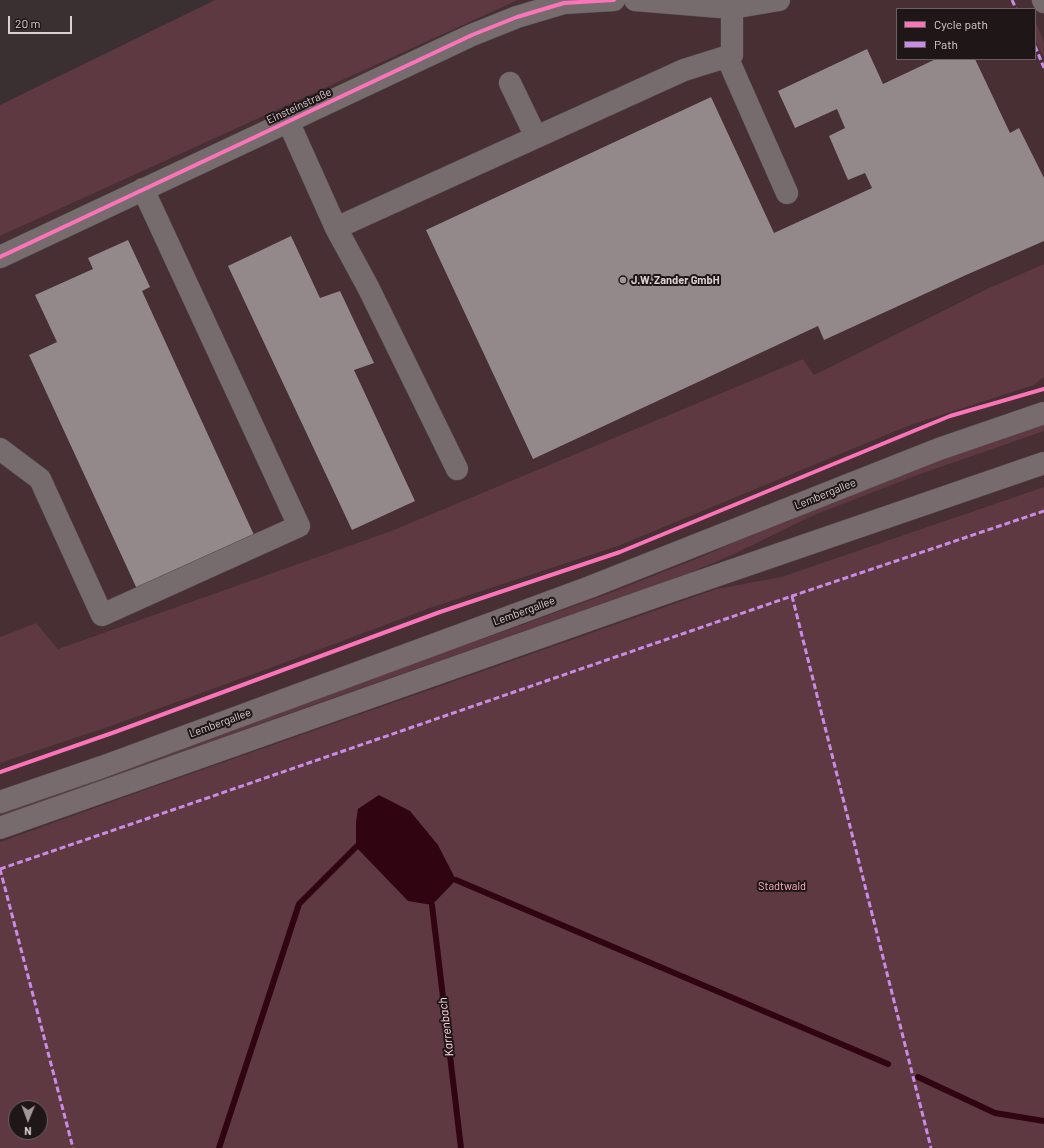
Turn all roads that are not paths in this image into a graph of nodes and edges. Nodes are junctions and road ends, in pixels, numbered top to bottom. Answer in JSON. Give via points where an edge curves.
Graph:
{"nodes":[{"id":1,"x":614,"y":0,"type":"edge"},
{"id":2,"x":635,"y":0,"type":"edge"},
{"id":3,"x":779,"y":0,"type":"edge"},
{"id":4,"x":732,"y":8,"type":"junction"},
{"id":5,"x":727,"y":57,"type":"junction"},
{"id":6,"x":510,"y":83,"type":"dead end"},
{"id":7,"x":288,"y":121,"type":"junction"},
{"id":8,"x":536,"y":137,"type":"junction"},
{"id":9,"x":143,"y":189,"type":"junction"},
{"id":10,"x":787,"y":193,"type":"dead end"},
{"id":11,"x":336,"y":228,"type":"junction"},
{"id":12,"x":0,"y":257,"type":"edge"},
{"id":13,"x":1044,"y":412,"type":"edge"},
{"id":14,"x":0,"y":449,"type":"edge"},
{"id":15,"x":1044,"y":463,"type":"edge"},
{"id":16,"x":457,"y":469,"type":"dead end"},
{"id":17,"x":0,"y":802,"type":"edge"},
{"id":18,"x":0,"y":828,"type":"edge"}],
"edges":[{"from":1,"to":7,"type":"street","name":"Einsteinstraße","via":[[564,3],[517,17],[472,35]]},
{"from":2,"to":4,"type":"street"},
{"from":3,"to":4,"type":"street"},
{"from":4,"to":5,"type":"street","via":[[732,55]]},
{"from":5,"to":8,"type":"street","via":[[684,70]]},
{"from":5,"to":10,"type":"street"},
{"from":6,"to":8,"type":"street"},
{"from":7,"to":9,"type":"street","name":"Einsteinstraße"},
{"from":7,"to":11,"type":"street"},
{"from":8,"to":11,"type":"street"},
{"from":9,"to":12,"type":"street","name":"Einsteinstraße"},
{"from":9,"to":14,"type":"street","via":[[299,526],[102,615],[40,479]]},
{"from":11,"to":16,"type":"street","via":[[368,287]]},
{"from":13,"to":17,"type":"main road","name":"Lembergallee","via":[[940,449],[590,587],[102,767]]},
{"from":15,"to":18,"type":"main road"}]}
